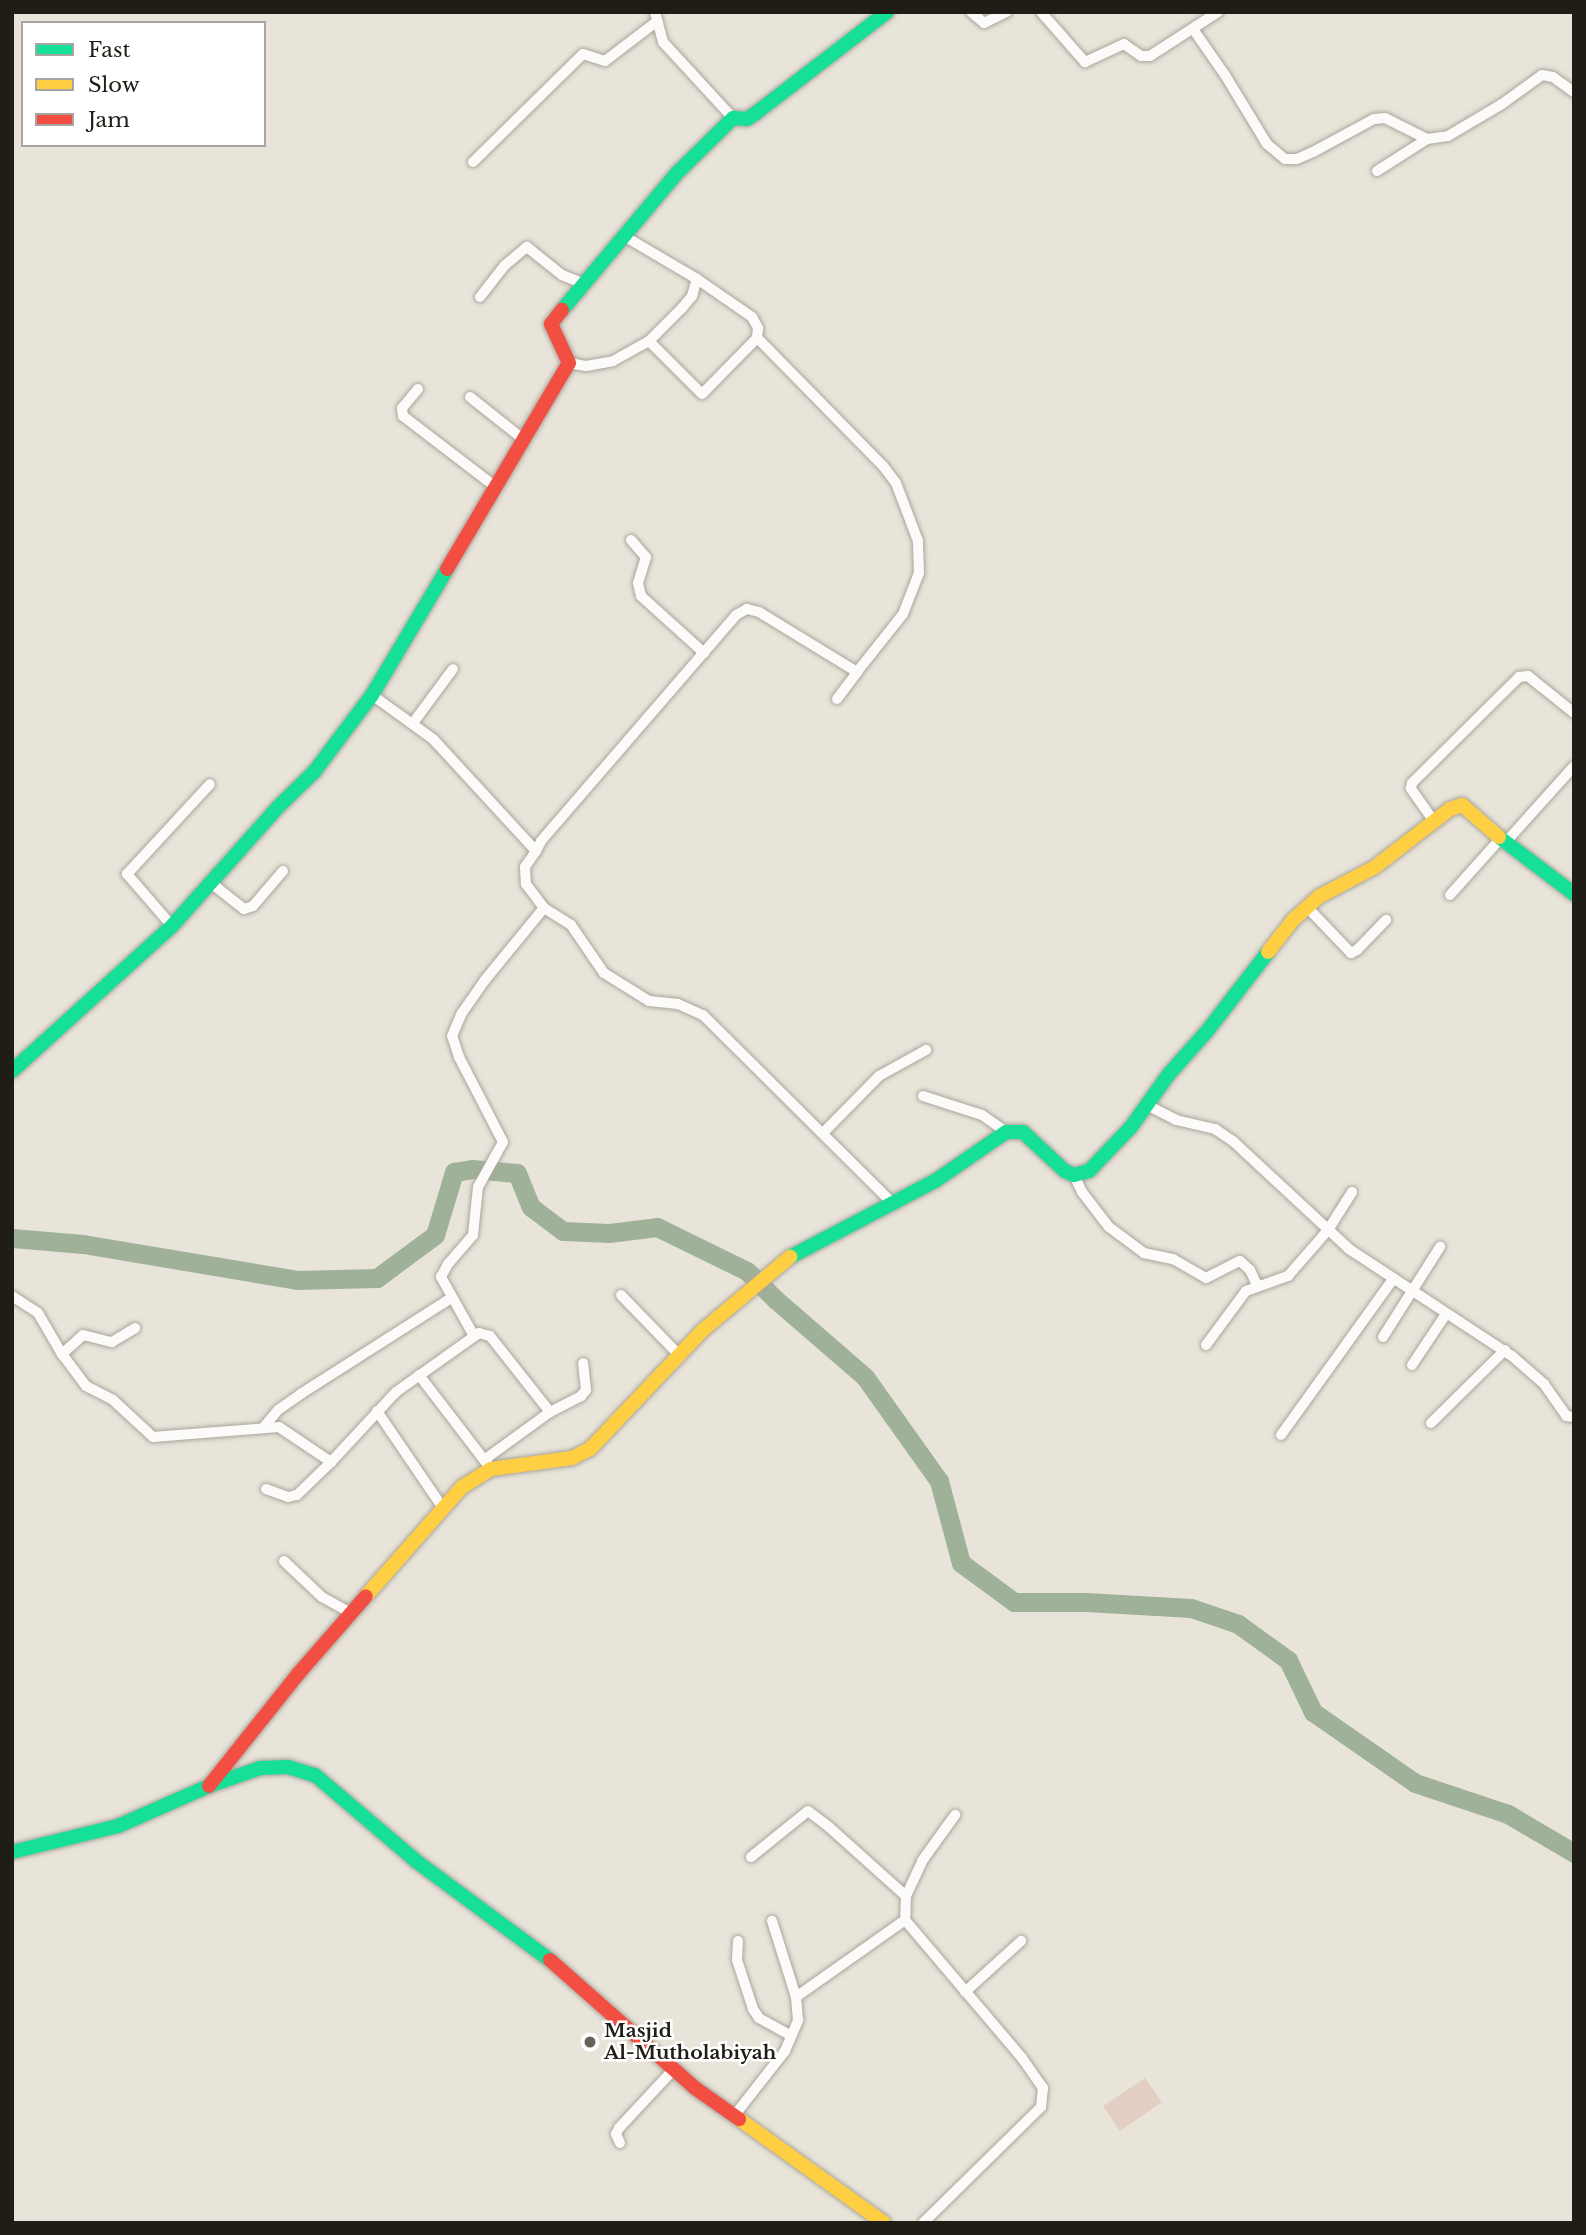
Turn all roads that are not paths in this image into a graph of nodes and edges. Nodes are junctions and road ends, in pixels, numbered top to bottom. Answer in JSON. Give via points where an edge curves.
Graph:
{"nodes":[{"id":1,"x":887,"y":12,"type":"edge"},
{"id":2,"x":971,"y":12,"type":"edge"},
{"id":3,"x":1007,"y":12,"type":"edge"},
{"id":4,"x":1041,"y":12,"type":"edge"},
{"id":5,"x":1217,"y":12,"type":"edge"},
{"id":6,"x":656,"y":17,"type":"edge"},
{"id":7,"x":1193,"y":29,"type":"junction"},
{"id":8,"x":1574,"y":92,"type":"edge"},
{"id":9,"x":733,"y":118,"type":"junction"},
{"id":10,"x":1427,"y":139,"type":"junction"},
{"id":11,"x":473,"y":162,"type":"dead end"},
{"id":12,"x":1377,"y":172,"type":"dead end"},
{"id":13,"x":624,"y":236,"type":"junction"},
{"id":14,"x":697,"y":279,"type":"junction"},
{"id":15,"x":583,"y":283,"type":"junction"},
{"id":16,"x":480,"y":297,"type":"dead end"},
{"id":17,"x":757,"y":338,"type":"junction"},
{"id":18,"x":649,"y":341,"type":"junction"},
{"id":19,"x":569,"y":363,"type":"junction"},
{"id":20,"x":418,"y":388,"type":"dead end"},
{"id":21,"x":470,"y":397,"type":"dead end"},
{"id":22,"x":524,"y":440,"type":"junction"},
{"id":23,"x":497,"y":488,"type":"junction"},
{"id":24,"x":631,"y":540,"type":"dead end"},
{"id":25,"x":704,"y":653,"type":"junction"},
{"id":26,"x":453,"y":669,"type":"dead end"},
{"id":27,"x":858,"y":672,"type":"junction"},
{"id":28,"x":372,"y":695,"type":"junction"},
{"id":29,"x":837,"y":699,"type":"dead end"},
{"id":30,"x":1574,"y":713,"type":"edge"},
{"id":31,"x":413,"y":723,"type":"junction"},
{"id":32,"x":1574,"y":766,"type":"edge"},
{"id":33,"x":209,"y":784,"type":"dead end"},
{"id":34,"x":1433,"y":820,"type":"junction"},
{"id":35,"x":1503,"y":841,"type":"junction"},
{"id":36,"x":536,"y":851,"type":"junction"},
{"id":37,"x":283,"y":871,"type":"dead end"},
{"id":38,"x":211,"y":883,"type":"junction"},
{"id":39,"x":1574,"y":894,"type":"edge"},
{"id":40,"x":1450,"y":895,"type":"dead end"},
{"id":41,"x":1307,"y":907,"type":"junction"},
{"id":42,"x":544,"y":908,"type":"junction"},
{"id":43,"x":1386,"y":920,"type":"dead end"},
{"id":44,"x":172,"y":926,"type":"junction"},
{"id":45,"x":926,"y":1050,"type":"dead end"},
{"id":46,"x":12,"y":1071,"type":"edge"},
{"id":47,"x":923,"y":1096,"type":"dead end"},
{"id":48,"x":1147,"y":1105,"type":"junction"},
{"id":49,"x":1006,"y":1132,"type":"junction"},
{"id":50,"x":823,"y":1133,"type":"junction"},
{"id":51,"x":1074,"y":1175,"type":"junction"},
{"id":52,"x":1352,"y":1192,"type":"dead end"},
{"id":53,"x":892,"y":1203,"type":"junction"},
{"id":54,"x":1328,"y":1230,"type":"junction"},
{"id":55,"x":1440,"y":1247,"type":"dead end"},
{"id":56,"x":1394,"y":1278,"type":"junction"},
{"id":57,"x":1257,"y":1285,"type":"junction"},
{"id":58,"x":1413,"y":1290,"type":"junction"},
{"id":59,"x":621,"y":1295,"type":"dead end"},
{"id":60,"x":12,"y":1296,"type":"edge"},
{"id":61,"x":451,"y":1298,"type":"junction"},
{"id":62,"x":1446,"y":1314,"type":"junction"},
{"id":63,"x":135,"y":1328,"type":"dead end"},
{"id":64,"x":474,"y":1336,"type":"junction"},
{"id":65,"x":1383,"y":1337,"type":"dead end"},
{"id":66,"x":1206,"y":1345,"type":"dead end"},
{"id":67,"x":1505,"y":1350,"type":"junction"},
{"id":68,"x":62,"y":1354,"type":"junction"},
{"id":69,"x":678,"y":1354,"type":"junction"},
{"id":70,"x":583,"y":1363,"type":"dead end"},
{"id":71,"x":1412,"y":1365,"type":"dead end"},
{"id":72,"x":419,"y":1375,"type":"junction"},
{"id":73,"x":377,"y":1410,"type":"junction"},
{"id":74,"x":550,"y":1412,"type":"junction"},
{"id":75,"x":1574,"y":1417,"type":"edge"},
{"id":76,"x":1431,"y":1423,"type":"dead end"},
{"id":77,"x":263,"y":1428,"type":"junction"},
{"id":78,"x":1281,"y":1435,"type":"dead end"},
{"id":79,"x":331,"y":1462,"type":"junction"},
{"id":80,"x":488,"y":1465,"type":"junction"},
{"id":81,"x":266,"y":1489,"type":"dead end"},
{"id":82,"x":443,"y":1508,"type":"junction"},
{"id":83,"x":284,"y":1561,"type":"dead end"},
{"id":84,"x":351,"y":1613,"type":"junction"},
{"id":85,"x":209,"y":1786,"type":"junction"},
{"id":86,"x":955,"y":1815,"type":"dead end"},
{"id":87,"x":12,"y":1852,"type":"edge"},
{"id":88,"x":751,"y":1857,"type":"dead end"},
{"id":89,"x":905,"y":1896,"type":"junction"},
{"id":90,"x":905,"y":1920,"type":"junction"},
{"id":91,"x":772,"y":1921,"type":"dead end"},
{"id":92,"x":738,"y":1941,"type":"dead end"},
{"id":93,"x":1021,"y":1941,"type":"dead end"},
{"id":94,"x":965,"y":1992,"type":"junction"},
{"id":95,"x":796,"y":1997,"type":"junction"},
{"id":96,"x":791,"y":2036,"type":"junction"},
{"id":97,"x":673,"y":2070,"type":"junction"},
{"id":98,"x":734,"y":2116,"type":"junction"},
{"id":99,"x":620,"y":2143,"type":"dead end"},
{"id":100,"x":884,"y":2223,"type":"edge"},
{"id":101,"x":923,"y":2223,"type":"edge"}],
"edges":[{"from":1,"to":9,"type":"street","via":[[756,113]]},
{"from":2,"to":3,"type":"street","via":[[984,23]]},
{"from":4,"to":7,"type":"street","via":[[1085,62],[1124,44],[1141,56],[1150,56]]},
{"from":5,"to":7,"type":"street"},
{"from":6,"to":9,"type":"street","via":[[663,42]]},
{"from":6,"to":11,"type":"street","via":[[605,61],[583,54]]},
{"from":7,"to":10,"type":"street","via":[[1267,144],[1284,159],[1313,152],[1374,119],[1385,118]]},
{"from":8,"to":10,"type":"street","via":[[1542,75],[1448,136]]},
{"from":9,"to":13,"type":"street","via":[[676,174]]},
{"from":10,"to":12,"type":"street"},
{"from":13,"to":14,"type":"street"},
{"from":13,"to":15,"type":"street"},
{"from":14,"to":17,"type":"street","via":[[752,317]]},
{"from":14,"to":18,"type":"street","via":[[692,296]]},
{"from":15,"to":16,"type":"street","via":[[562,275],[527,247],[504,266]]},
{"from":15,"to":19,"type":"street","via":[[551,324]]},
{"from":17,"to":18,"type":"street","via":[[702,394]]},
{"from":17,"to":27,"type":"street","via":[[890,474],[918,541],[919,573],[903,614]]},
{"from":18,"to":19,"type":"street","via":[[613,361],[586,366]]},
{"from":19,"to":22,"type":"street"},
{"from":20,"to":23,"type":"street","via":[[402,408],[403,416]]},
{"from":21,"to":22,"type":"street"},
{"from":22,"to":23,"type":"street"},
{"from":23,"to":28,"type":"street"},
{"from":24,"to":25,"type":"street","via":[[646,557],[638,583],[641,596]]},
{"from":25,"to":27,"type":"street","via":[[736,615],[747,609],[778,622]]},
{"from":25,"to":36,"type":"street"},
{"from":26,"to":31,"type":"street"},
{"from":27,"to":29,"type":"street"},
{"from":28,"to":31,"type":"street"},
{"from":28,"to":38,"type":"street","via":[[314,772]]},
{"from":30,"to":34,"type":"street","via":[[1528,676],[1519,677],[1412,783]]},
{"from":31,"to":36,"type":"street","via":[[460,766]]},
{"from":32,"to":35,"type":"street"},
{"from":33,"to":44,"type":"street","via":[[127,874]]},
{"from":34,"to":35,"type":"street","via":[[1462,804]]},
{"from":34,"to":41,"type":"street","via":[[1375,867]]},
{"from":35,"to":39,"type":"street"},
{"from":35,"to":40,"type":"street"},
{"from":36,"to":42,"type":"street","via":[[524,874]]},
{"from":37,"to":38,"type":"street","via":[[253,906],[244,909]]},
{"from":38,"to":44,"type":"street"},
{"from":41,"to":43,"type":"street","via":[[1351,953]]},
{"from":41,"to":48,"type":"street"},
{"from":42,"to":50,"type":"street","via":[[571,925],[615,982],[649,1001],[678,1004],[703,1015]]},
{"from":42,"to":61,"type":"street","via":[[485,980],[452,1036],[503,1142],[473,1205],[475,1228],[441,1277]]},
{"from":44,"to":46,"type":"street"},
{"from":45,"to":50,"type":"street","via":[[879,1076]]},
{"from":47,"to":49,"type":"street","via":[[982,1115]]},
{"from":48,"to":51,"type":"street","via":[[1097,1164]]},
{"from":48,"to":54,"type":"street","via":[[1176,1120],[1215,1129],[1234,1142]]},
{"from":49,"to":51,"type":"street","via":[[1023,1132]]},
{"from":49,"to":53,"type":"street","via":[[935,1181]]},
{"from":50,"to":53,"type":"street"},
{"from":51,"to":57,"type":"street","via":[[1109,1227],[1144,1252],[1173,1259],[1206,1278],[1240,1261]]},
{"from":52,"to":54,"type":"street"},
{"from":53,"to":69,"type":"street","via":[[806,1246],[773,1269]]},
{"from":54,"to":56,"type":"street"},
{"from":54,"to":57,"type":"street","via":[[1288,1276]]},
{"from":55,"to":58,"type":"street"},
{"from":56,"to":58,"type":"street"},
{"from":56,"to":78,"type":"street"},
{"from":57,"to":66,"type":"street","via":[[1238,1299]]},
{"from":58,"to":62,"type":"street"},
{"from":58,"to":65,"type":"street"},
{"from":59,"to":69,"type":"street"},
{"from":60,"to":68,"type":"street","via":[[38,1313]]},
{"from":61,"to":64,"type":"street"},
{"from":61,"to":77,"type":"street","via":[[302,1393]]},
{"from":62,"to":67,"type":"street"},
{"from":62,"to":71,"type":"street"},
{"from":63,"to":68,"type":"street","via":[[112,1342],[83,1335]]},
{"from":64,"to":72,"type":"street"},
{"from":64,"to":74,"type":"street","via":[[490,1336]]},
{"from":67,"to":75,"type":"street","via":[[1545,1384],[1566,1416]]},
{"from":67,"to":76,"type":"street"},
{"from":68,"to":77,"type":"street","via":[[86,1386],[113,1399],[153,1437]]},
{"from":69,"to":80,"type":"street","via":[[590,1449],[572,1458]]},
{"from":70,"to":74,"type":"street","via":[[586,1390]]},
{"from":72,"to":73,"type":"street"},
{"from":72,"to":80,"type":"street"},
{"from":73,"to":79,"type":"street"},
{"from":73,"to":82,"type":"street"},
{"from":74,"to":80,"type":"street"},
{"from":77,"to":79,"type":"street","via":[[286,1429]]},
{"from":79,"to":81,"type":"street","via":[[297,1495],[288,1497]]},
{"from":80,"to":82,"type":"street"},
{"from":82,"to":84,"type":"street"},
{"from":83,"to":84,"type":"street","via":[[322,1597]]},
{"from":84,"to":85,"type":"street"},
{"from":85,"to":87,"type":"street","via":[[118,1826]]},
{"from":85,"to":97,"type":"street","via":[[272,1766],[315,1775],[405,1853],[571,1976]]},
{"from":86,"to":89,"type":"street","via":[[922,1861]]},
{"from":88,"to":89,"type":"street","via":[[808,1811]]},
{"from":89,"to":90,"type":"street"},
{"from":90,"to":94,"type":"street"},
{"from":90,"to":95,"type":"street"},
{"from":91,"to":95,"type":"street"},
{"from":92,"to":96,"type":"street","via":[[737,1960],[753,2009],[759,2018]]},
{"from":93,"to":94,"type":"street"},
{"from":94,"to":101,"type":"street","via":[[1022,2058],[1044,2088],[1045,2097],[1041,2107]]},
{"from":95,"to":96,"type":"street","via":[[798,2020]]},
{"from":96,"to":98,"type":"street","via":[[785,2052]]},
{"from":97,"to":98,"type":"street"},
{"from":97,"to":99,"type":"street","via":[[619,2128]]},
{"from":98,"to":100,"type":"street"}]}
